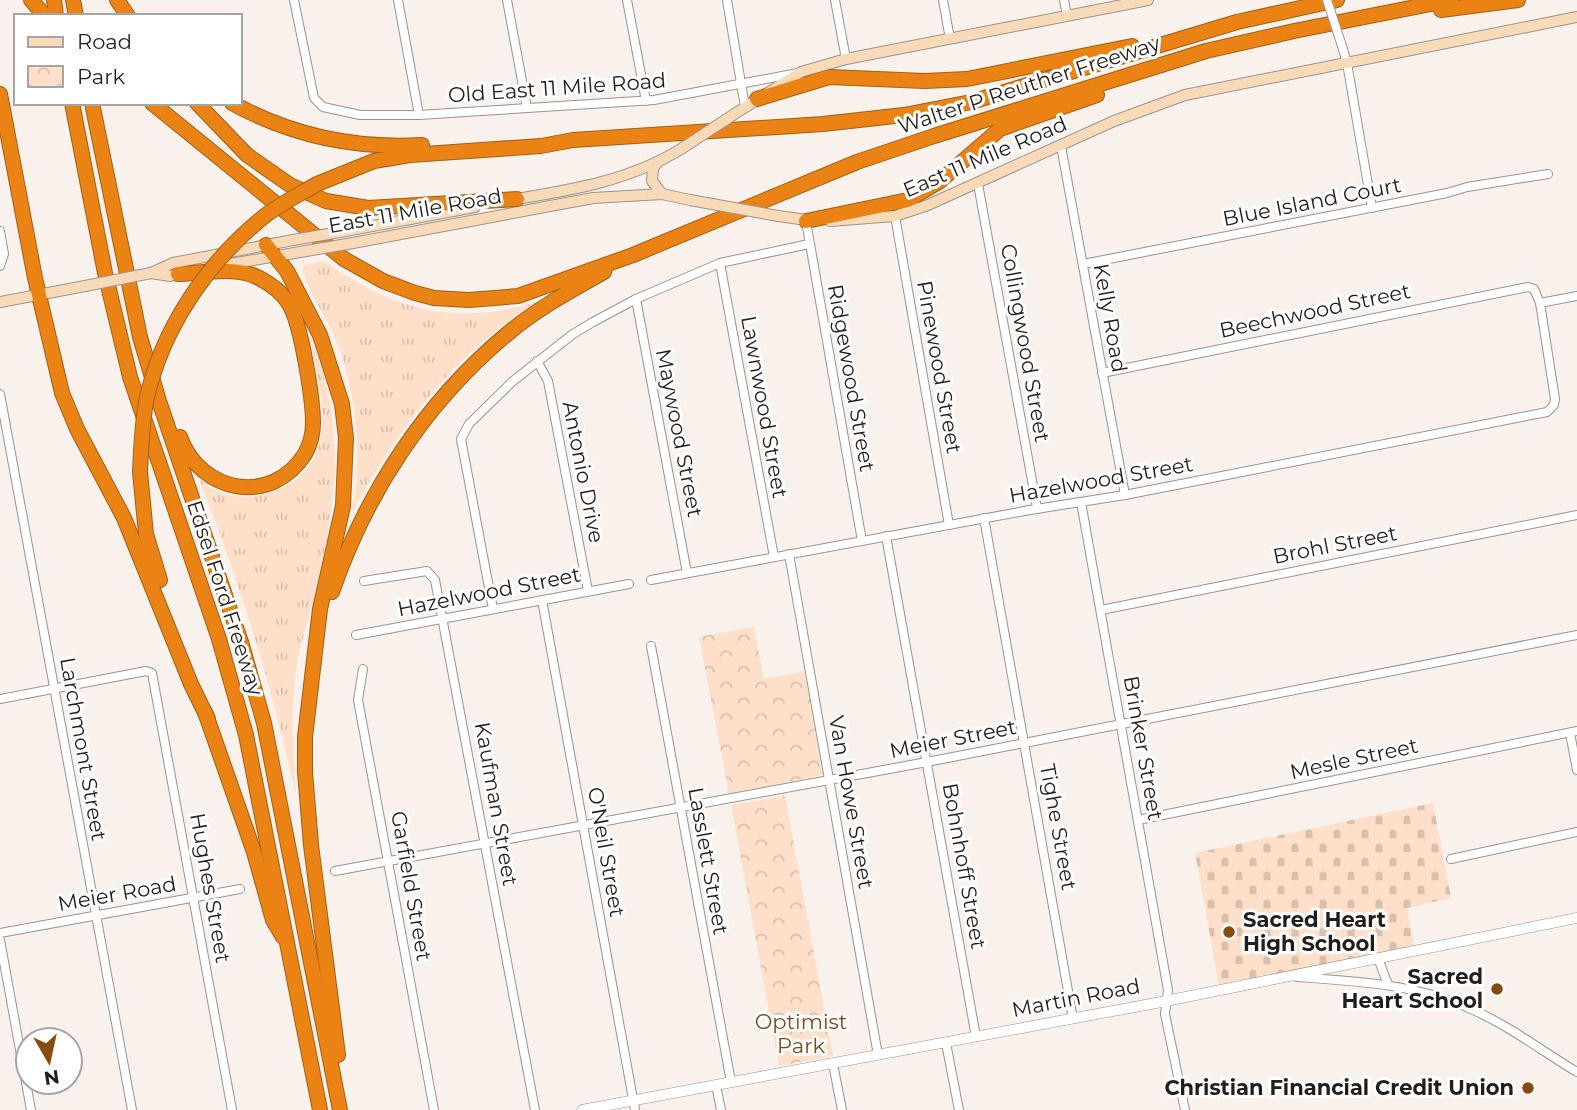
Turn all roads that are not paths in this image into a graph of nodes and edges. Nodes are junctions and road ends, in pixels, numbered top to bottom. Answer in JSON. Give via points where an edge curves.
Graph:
{"nodes":[{"id":1,"x":294,"y":0,"type":"edge"},
{"id":2,"x":398,"y":0,"type":"edge"},
{"id":3,"x":507,"y":0,"type":"edge"},
{"id":4,"x":627,"y":0,"type":"edge"},
{"id":5,"x":727,"y":0,"type":"edge"},
{"id":6,"x":835,"y":0,"type":"edge"},
{"id":7,"x":943,"y":0,"type":"edge"},
{"id":8,"x":1064,"y":0,"type":"edge"},
{"id":9,"x":1148,"y":0,"type":"edge"},
{"id":10,"x":1327,"y":0,"type":"edge"},
{"id":11,"x":1337,"y":0,"type":"edge"},
{"id":12,"x":1451,"y":0,"type":"edge"},
{"id":13,"x":1518,"y":0,"type":"edge"},
{"id":14,"x":1067,"y":16,"type":"junction"},
{"id":15,"x":1577,"y":17,"type":"edge"},
{"id":16,"x":1294,"y":31,"type":"junction"},
{"id":17,"x":950,"y":39,"type":"junction"},
{"id":18,"x":1165,"y":42,"type":"junction"},
{"id":19,"x":846,"y":59,"type":"junction"},
{"id":20,"x":1347,"y":63,"type":"junction"},
{"id":21,"x":1163,"y":64,"type":"junction"},
{"id":22,"x":801,"y":72,"type":"junction"},
{"id":23,"x":742,"y":83,"type":"junction"},
{"id":24,"x":0,"y":94,"type":"edge"},
{"id":25,"x":646,"y":101,"type":"junction"},
{"id":26,"x":72,"y":105,"type":"edge"},
{"id":27,"x":92,"y":105,"type":"edge"},
{"id":28,"x":154,"y":105,"type":"edge"},
{"id":29,"x":199,"y":105,"type":"edge"},
{"id":30,"x":236,"y":105,"type":"edge"},
{"id":31,"x":746,"y":106,"type":"junction"},
{"id":32,"x":527,"y":108,"type":"junction"},
{"id":33,"x":419,"y":115,"type":"junction"},
{"id":34,"x":573,"y":140,"type":"junction"},
{"id":35,"x":1061,"y":146,"type":"junction"},
{"id":36,"x":658,"y":162,"type":"junction"},
{"id":37,"x":1548,"y":174,"type":"dead end"},
{"id":38,"x":978,"y":184,"type":"junction"},
{"id":39,"x":662,"y":194,"type":"junction"},
{"id":40,"x":517,"y":199,"type":"junction"},
{"id":41,"x":1372,"y":208,"type":"junction"},
{"id":42,"x":895,"y":216,"type":"junction"},
{"id":43,"x":806,"y":221,"type":"junction"},
{"id":44,"x":0,"y":230,"type":"edge"},
{"id":45,"x":809,"y":244,"type":"junction"},
{"id":46,"x":270,"y":251,"type":"junction"},
{"id":47,"x":633,"y":255,"type":"junction"},
{"id":48,"x":720,"y":263,"type":"junction"},
{"id":49,"x":1083,"y":264,"type":"junction"},
{"id":50,"x":0,"y":266,"type":"edge"},
{"id":51,"x":151,"y":273,"type":"junction"},
{"id":52,"x":178,"y":274,"type":"junction"},
{"id":53,"x":39,"y":294,"type":"junction"},
{"id":54,"x":1577,"y":296,"type":"edge"},
{"id":55,"x":636,"y":299,"type":"junction"},
{"id":56,"x":0,"y":302,"type":"edge"},
{"id":57,"x":1540,"y":303,"type":"junction"},
{"id":58,"x":537,"y":361,"type":"junction"},
{"id":59,"x":1102,"y":373,"type":"junction"},
{"id":60,"x":0,"y":394,"type":"edge"},
{"id":61,"x":159,"y":401,"type":"junction"},
{"id":62,"x":1125,"y":495,"type":"junction"},
{"id":63,"x":1082,"y":502,"type":"junction"},
{"id":64,"x":1037,"y":508,"type":"junction"},
{"id":65,"x":1577,"y":515,"type":"edge"},
{"id":66,"x":984,"y":518,"type":"junction"},
{"id":67,"x":949,"y":524,"type":"junction"},
{"id":68,"x":886,"y":536,"type":"junction"},
{"id":69,"x":862,"y":541,"type":"junction"},
{"id":70,"x":789,"y":554,"type":"junction"},
{"id":71,"x":774,"y":557,"type":"junction"},
{"id":72,"x":687,"y":573,"type":"junction"},
{"id":73,"x":651,"y":580,"type":"dead end"},
{"id":74,"x":364,"y":581,"type":"dead end"},
{"id":75,"x":629,"y":584,"type":"dead end"},
{"id":76,"x":588,"y":591,"type":"junction"},
{"id":77,"x":542,"y":600,"type":"junction"},
{"id":78,"x":493,"y":609,"type":"junction"},
{"id":79,"x":1101,"y":610,"type":"junction"},
{"id":80,"x":444,"y":618,"type":"junction"},
{"id":81,"x":356,"y":635,"type":"dead end"},
{"id":82,"x":1577,"y":635,"type":"edge"},
{"id":83,"x":652,"y":646,"type":"dead end"},
{"id":84,"x":312,"y":668,"type":"junction"},
{"id":85,"x":363,"y":668,"type":"dead end"},
{"id":86,"x":54,"y":689,"type":"junction"},
{"id":87,"x":0,"y":699,"type":"edge"},
{"id":88,"x":208,"y":719,"type":"junction"},
{"id":89,"x":1121,"y":725,"type":"junction"},
{"id":90,"x":1574,"y":732,"type":"edge"},
{"id":91,"x":1025,"y":743,"type":"junction"},
{"id":92,"x":928,"y":762,"type":"junction"},
{"id":93,"x":1577,"y":770,"type":"edge"},
{"id":94,"x":830,"y":780,"type":"junction"},
{"id":95,"x":680,"y":808,"type":"junction"},
{"id":96,"x":1138,"y":821,"type":"junction"},
{"id":97,"x":584,"y":825,"type":"junction"},
{"id":98,"x":1577,"y":832,"type":"edge"},
{"id":99,"x":485,"y":843,"type":"junction"},
{"id":100,"x":1451,"y":859,"type":"dead end"},
{"id":101,"x":388,"y":862,"type":"junction"},
{"id":102,"x":335,"y":871,"type":"dead end"},
{"id":103,"x":240,"y":888,"type":"dead end"},
{"id":104,"x":194,"y":897,"type":"junction"},
{"id":105,"x":96,"y":915,"type":"junction"},
{"id":106,"x":1577,"y":918,"type":"edge"},
{"id":107,"x":0,"y":933,"type":"edge"},
{"id":108,"x":0,"y":940,"type":"edge"},
{"id":109,"x":289,"y":947,"type":"junction"},
{"id":110,"x":1378,"y":958,"type":"junction"},
{"id":111,"x":1284,"y":976,"type":"junction"},
{"id":112,"x":1388,"y":985,"type":"junction"},
{"id":113,"x":1166,"y":1001,"type":"junction"},
{"id":114,"x":1073,"y":1019,"type":"junction"},
{"id":115,"x":976,"y":1037,"type":"junction"},
{"id":116,"x":946,"y":1043,"type":"junction"},
{"id":117,"x":878,"y":1055,"type":"junction"},
{"id":118,"x":833,"y":1064,"type":"junction"},
{"id":119,"x":1577,"y":1072,"type":"edge"},
{"id":120,"x":731,"y":1082,"type":"junction"},
{"id":121,"x":716,"y":1085,"type":"junction"},
{"id":122,"x":634,"y":1105,"type":"edge"},
{"id":123,"x":31,"y":1110,"type":"edge"},
{"id":124,"x":132,"y":1110,"type":"edge"},
{"id":125,"x":232,"y":1110,"type":"edge"},
{"id":126,"x":320,"y":1110,"type":"edge"},
{"id":127,"x":341,"y":1110,"type":"edge"},
{"id":128,"x":434,"y":1110,"type":"edge"},
{"id":129,"x":535,"y":1110,"type":"edge"},
{"id":130,"x":582,"y":1110,"type":"edge"},
{"id":131,"x":721,"y":1110,"type":"edge"},
{"id":132,"x":842,"y":1110,"type":"edge"},
{"id":133,"x":959,"y":1110,"type":"edge"},
{"id":134,"x":1185,"y":1110,"type":"edge"}],
"edges":[{"from":1,"to":33,"type":"street","name":"Old East 11 Mile Road","via":[[317,102],[360,115]]},
{"from":2,"to":33,"type":"street"},
{"from":3,"to":32,"type":"street"},
{"from":4,"to":25,"type":"street"},
{"from":5,"to":23,"type":"street"},
{"from":6,"to":19,"type":"street"},
{"from":7,"to":17,"type":"street"},
{"from":8,"to":14,"type":"street"},
{"from":9,"to":14,"type":"main road","name":"East 11 Mile Road"},
{"from":10,"to":20,"type":"street","bridge":true},
{"from":11,"to":18,"type":"highway","name":"Walter P Reuther Freeway"},
{"from":12,"to":16,"type":"highway","name":"Walter P Reuther Freeway"},
{"from":13,"to":16,"type":"highway","via":[[1353,27]]},
{"from":14,"to":17,"type":"main road","name":"East 11 Mile Road"},
{"from":15,"to":20,"type":"main road","name":"East 11 Mile Road"},
{"from":16,"to":21,"type":"highway","name":"Walter P Reuther Freeway"},
{"from":17,"to":19,"type":"main road","name":"East 11 Mile Road"},
{"from":18,"to":31,"type":"highway","via":[[1112,48],[967,79],[829,77]]},
{"from":18,"to":34,"type":"highway","name":"Walter P Reuther Freeway","via":[[971,102],[904,116]]},
{"from":19,"to":22,"type":"main road","name":"East 11 Mile Road"},
{"from":20,"to":35,"type":"main road","name":"East 11 Mile Road","via":[[1185,95]]},
{"from":20,"to":41,"type":"street"},
{"from":21,"to":43,"type":"highway","via":[[1105,92],[1000,129],[940,181],[914,197]]},
{"from":21,"to":47,"type":"highway","name":"Walter P Reuther Freeway","via":[[857,162]]},
{"from":22,"to":23,"type":"street","name":"Old East 11 Mile Road"},
{"from":22,"to":31,"type":"main road","name":"East 11 Mile Road"},
{"from":23,"to":25,"type":"street","name":"Old East 11 Mile Road"},
{"from":23,"to":31,"type":"street"},
{"from":24,"to":53,"type":"highway"},
{"from":25,"to":32,"type":"street","name":"Old East 11 Mile Road"},
{"from":26,"to":109,"type":"highway","name":"Edsel Ford Freeway","via":[[130,377],[233,685]]},
{"from":27,"to":61,"type":"highway","name":"Edsel Ford Freeway","via":[[141,337]]},
{"from":28,"to":47,"type":"highway","via":[[344,259],[415,293],[453,300],[518,296]]},
{"from":29,"to":40,"type":"highway","via":[[247,155],[290,185],[326,201],[368,208]]},
{"from":30,"to":34,"type":"highway","via":[[299,133],[340,141],[406,146]]},
{"from":31,"to":36,"type":"main road","name":"East 11 Mile Road","bridge":true},
{"from":32,"to":33,"type":"street","name":"Old East 11 Mile Road"},
{"from":34,"to":88,"type":"highway","bridge":true,"via":[[374,161],[317,184],[254,225],[186,305],[150,387],[140,472],[152,555]]},
{"from":35,"to":38,"type":"main road","name":"East 11 Mile Road"},
{"from":35,"to":49,"type":"street","name":"Kelly Road"},
{"from":36,"to":39,"type":"main road","via":[[652,181]]},
{"from":36,"to":40,"type":"main road","name":"East 11 Mile Road","via":[[601,184]]},
{"from":37,"to":41,"type":"street","name":"Blue Island Court"},
{"from":38,"to":42,"type":"main road","name":"East 11 Mile Road"},
{"from":38,"to":64,"type":"street","name":"Collingwood Street"},
{"from":39,"to":43,"type":"main road","name":"East 11 Mile Road","bridge":true},
{"from":39,"to":46,"type":"main road","name":"East 11 Mile Road","bridge":true,"via":[[593,198],[306,251]]},
{"from":40,"to":46,"type":"main road","name":"East 11 Mile Road","bridge":true,"via":[[293,240]]},
{"from":41,"to":49,"type":"street","name":"Blue Island Court"},
{"from":42,"to":43,"type":"main road","name":"East 11 Mile Road"},
{"from":42,"to":67,"type":"street","name":"Pinewood Street"},
{"from":43,"to":45,"type":"street","name":"Ridgewood Street"},
{"from":44,"to":50,"type":"street","via":[[4,254]]},
{"from":45,"to":48,"type":"street"},
{"from":45,"to":69,"type":"street","name":"Ridgewood Street"},
{"from":46,"to":51,"type":"main road","name":"East 11 Mile Road","via":[[173,263]]},
{"from":46,"to":52,"type":"main road","name":"East 11 Mile Road"},
{"from":46,"to":84,"type":"highway","via":[[287,271],[320,335],[342,404],[346,438],[343,506]]},
{"from":47,"to":84,"type":"highway","via":[[506,335],[415,432],[367,509],[345,555]]},
{"from":48,"to":55,"type":"street"},
{"from":48,"to":71,"type":"street","name":"Lawnwood Street"},
{"from":49,"to":59,"type":"street","name":"Kelly Road"},
{"from":51,"to":52,"type":"main road","name":"East 11 Mile Road"},
{"from":51,"to":53,"type":"main road","name":"East 11 Mile Road","bridge":true},
{"from":52,"to":61,"type":"highway","via":[[254,275],[285,298],[295,315],[313,430],[304,454],[285,475],[265,485],[229,486],[209,477],[188,456],[173,418]]},
{"from":53,"to":56,"type":"main road","name":"East 11 Mile Road"},
{"from":53,"to":88,"type":"highway","via":[[54,367],[71,416],[124,518]]},
{"from":54,"to":57,"type":"street"},
{"from":55,"to":58,"type":"street"},
{"from":55,"to":72,"type":"street","name":"Maywood Street"},
{"from":57,"to":59,"type":"street","name":"Beechwood Street","via":[[1534,289],[1517,288]]},
{"from":57,"to":62,"type":"street","name":"Hazelwood Street","via":[[1555,393],[1554,405],[1547,412]]},
{"from":58,"to":76,"type":"street","name":"Antonio Drive","via":[[548,381]]},
{"from":58,"to":78,"type":"street","via":[[462,434]]},
{"from":59,"to":62,"type":"street","name":"Kelly Road"},
{"from":60,"to":86,"type":"street","name":"Larchmont Street"},
{"from":61,"to":127,"type":"highway","name":"Edsel Ford Freeway","via":[[264,723]]},
{"from":62,"to":63,"type":"street","name":"Hazelwood Street"},
{"from":63,"to":64,"type":"street","name":"Hazelwood Street"},
{"from":63,"to":79,"type":"street","name":"Brinker Street"},
{"from":64,"to":66,"type":"street","name":"Hazelwood Street"},
{"from":65,"to":79,"type":"street","name":"Brohl Street"},
{"from":66,"to":67,"type":"street","name":"Hazelwood Street"},
{"from":66,"to":91,"type":"street","name":"Tighe Street"},
{"from":67,"to":68,"type":"street","name":"Hazelwood Street"},
{"from":68,"to":69,"type":"street","name":"Hazelwood Street"},
{"from":68,"to":92,"type":"street","name":"Bohnhoff Street"},
{"from":69,"to":70,"type":"street","name":"Hazelwood Street"},
{"from":70,"to":71,"type":"street","name":"Hazelwood Street"},
{"from":70,"to":94,"type":"street","name":"Van Howe Street"},
{"from":71,"to":72,"type":"street","name":"Hazelwood Street"},
{"from":72,"to":73,"type":"street","name":"Hazelwood Street"},
{"from":74,"to":80,"type":"street","name":"Kaufman Street","via":[[427,571],[435,580]]},
{"from":75,"to":76,"type":"street","name":"Hazelwood Street"},
{"from":76,"to":77,"type":"street","name":"Hazelwood Street"},
{"from":77,"to":78,"type":"street","name":"Hazelwood Street"},
{"from":77,"to":97,"type":"street","name":"O'Neil Street"},
{"from":78,"to":80,"type":"street","name":"Hazelwood Street"},
{"from":79,"to":89,"type":"street","name":"Brinker Street"},
{"from":80,"to":81,"type":"street","name":"Hazelwood Street"},
{"from":80,"to":99,"type":"street","name":"Kaufman Street"},
{"from":82,"to":89,"type":"street","name":"Meier Street"},
{"from":83,"to":95,"type":"street","name":"Lasslett Street"},
{"from":84,"to":127,"type":"highway","via":[[305,772]]},
{"from":85,"to":101,"type":"street","name":"Garfield Street","via":[[358,700]]},
{"from":86,"to":87,"type":"street"},
{"from":86,"to":104,"type":"street","name":"Hughes Street","via":[[152,673]]},
{"from":86,"to":105,"type":"street","name":"Larchmont Street"},
{"from":88,"to":109,"type":"highway","via":[[273,920]]},
{"from":89,"to":91,"type":"street","name":"Meier Street"},
{"from":89,"to":96,"type":"street","name":"Brinker Street"},
{"from":90,"to":93,"type":"street"},
{"from":90,"to":96,"type":"street","name":"Mesle Street"},
{"from":91,"to":92,"type":"street","name":"Meier Street"},
{"from":91,"to":114,"type":"street","name":"Tighe Street"},
{"from":92,"to":94,"type":"street","name":"Meier Street"},
{"from":92,"to":115,"type":"street","name":"Bohnhoff Street"},
{"from":94,"to":95,"type":"street","name":"Meier Street"},
{"from":94,"to":117,"type":"street","name":"Van Howe Street"},
{"from":95,"to":97,"type":"street","name":"Meier Street"},
{"from":95,"to":120,"type":"street","name":"Lasslett Street"},
{"from":96,"to":113,"type":"street","name":"Brinker Street","via":[[1168,989]]},
{"from":97,"to":99,"type":"street","name":"Meier Street"},
{"from":97,"to":122,"type":"street","name":"O'Neil Street"},
{"from":98,"to":100,"type":"street"},
{"from":99,"to":101,"type":"street","name":"Meier Street"},
{"from":99,"to":129,"type":"street","name":"Kaufman Street"},
{"from":101,"to":102,"type":"street","name":"Meier Street"},
{"from":101,"to":128,"type":"street","name":"Garfield Street"},
{"from":103,"to":104,"type":"street","name":"Meier Road"},
{"from":104,"to":105,"type":"street","name":"Meier Road"},
{"from":104,"to":125,"type":"street","name":"Hughes Street"},
{"from":105,"to":107,"type":"street","name":"Meier Road"},
{"from":105,"to":124,"type":"street","name":"Larchmont Street"},
{"from":106,"to":110,"type":"street","name":"Martin Road"},
{"from":108,"to":123,"type":"street"},
{"from":109,"to":126,"type":"highway","name":"Edsel Ford Freeway"},
{"from":110,"to":111,"type":"street","name":"Martin Road"},
{"from":110,"to":112,"type":"street"},
{"from":111,"to":112,"type":"street"},
{"from":111,"to":113,"type":"street","name":"Martin Road"},
{"from":112,"to":119,"type":"street","via":[[1473,1010]]},
{"from":113,"to":114,"type":"street","name":"Martin Road"},
{"from":113,"to":134,"type":"street","name":"Brinker Street"},
{"from":114,"to":115,"type":"street","name":"Martin Road"},
{"from":115,"to":116,"type":"street","name":"Martin Road"},
{"from":116,"to":117,"type":"street","name":"Martin Road"},
{"from":116,"to":133,"type":"street"},
{"from":117,"to":118,"type":"street","name":"Martin Road"},
{"from":118,"to":120,"type":"street","name":"Martin Road"},
{"from":118,"to":132,"type":"street"},
{"from":120,"to":121,"type":"street","name":"Martin Road"},
{"from":121,"to":122,"type":"street","name":"Martin Road"},
{"from":121,"to":131,"type":"street"},
{"from":122,"to":130,"type":"street","name":"Martin Road"}]}
